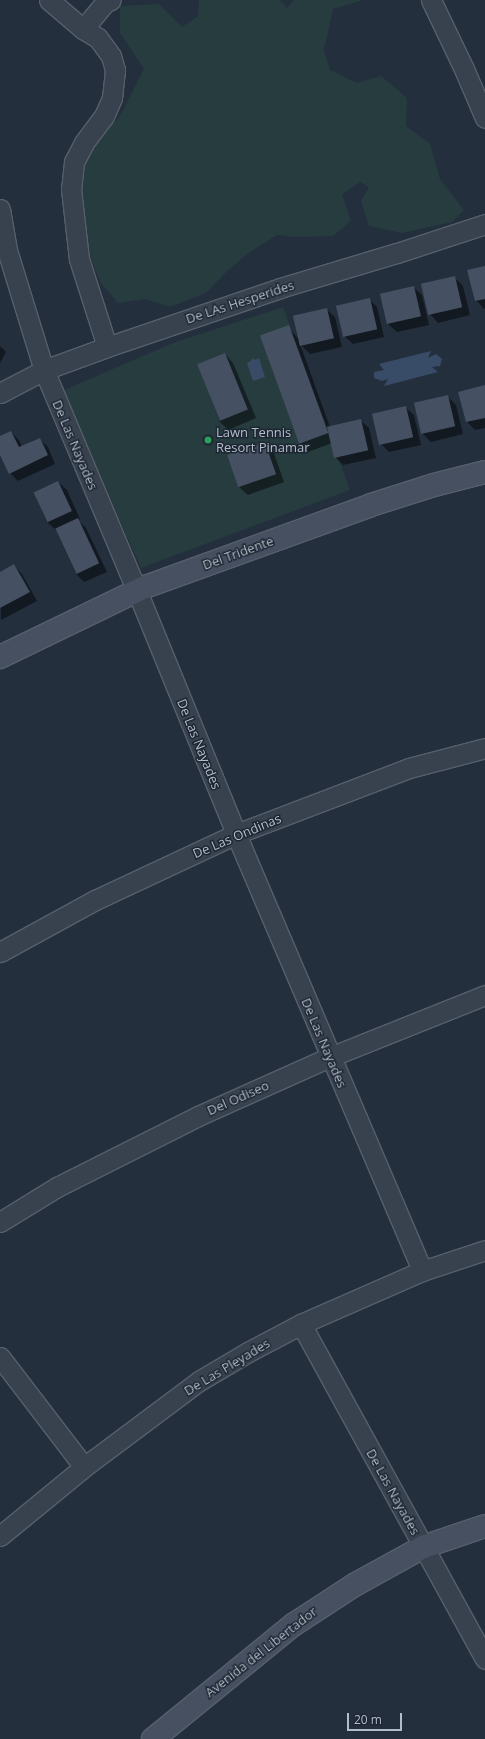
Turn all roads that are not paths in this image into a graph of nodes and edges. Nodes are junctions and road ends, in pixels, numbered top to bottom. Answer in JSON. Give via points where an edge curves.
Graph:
{"nodes":[{"id":1,"x":49,"y":0,"type":"edge"},
{"id":2,"x":110,"y":0,"type":"edge"},
{"id":3,"x":430,"y":0,"type":"edge"},
{"id":4,"x":83,"y":29,"type":"junction"},
{"id":5,"x":485,"y":118,"type":"edge"},
{"id":6,"x":0,"y":209,"type":"edge"},
{"id":7,"x":485,"y":224,"type":"edge"},
{"id":8,"x":107,"y":347,"type":"junction"},
{"id":9,"x":44,"y":370,"type":"junction"},
{"id":10,"x":0,"y":393,"type":"edge"},
{"id":11,"x":485,"y":472,"type":"edge"},
{"id":12,"x":137,"y":590,"type":"junction"},
{"id":13,"x":0,"y":657,"type":"edge"},
{"id":14,"x":485,"y":748,"type":"edge"},
{"id":15,"x":236,"y":834,"type":"junction"},
{"id":16,"x":0,"y":952,"type":"edge"},
{"id":17,"x":485,"y":995,"type":"edge"},
{"id":18,"x":330,"y":1057,"type":"junction"},
{"id":19,"x":0,"y":1222,"type":"edge"},
{"id":20,"x":485,"y":1250,"type":"edge"},
{"id":21,"x":422,"y":1271,"type":"junction"},
{"id":22,"x":301,"y":1324,"type":"junction"},
{"id":23,"x":0,"y":1357,"type":"edge"},
{"id":24,"x":84,"y":1467,"type":"junction"},
{"id":25,"x":485,"y":1526,"type":"edge"},
{"id":26,"x":0,"y":1536,"type":"edge"},
{"id":27,"x":423,"y":1547,"type":"junction"},
{"id":28,"x":485,"y":1659,"type":"edge"},
{"id":29,"x":153,"y":1739,"type":"edge"}],
"edges":[{"from":1,"to":4,"type":"street"},
{"from":2,"to":4,"type":"street"},
{"from":3,"to":5,"type":"street"},
{"from":4,"to":8,"type":"street","via":[[98,38],[111,56],[115,70],[112,98],[104,116],[84,142],[74,162],[71,189],[79,259]]},
{"from":6,"to":9,"type":"street","name":"De Las Nayades","via":[[7,250]]},
{"from":7,"to":8,"type":"street","name":"De LAs Hesperides","via":[[398,254],[280,288]]},
{"from":8,"to":9,"type":"street","name":"De LAs Hesperides"},
{"from":9,"to":10,"type":"street","name":"De LAs Hesperides"},
{"from":9,"to":12,"type":"street","name":"De Las Nayades"},
{"from":11,"to":12,"type":"main road","name":"Del Tridente","via":[[371,505]]},
{"from":12,"to":13,"type":"main road","name":"Del Tridente"},
{"from":12,"to":15,"type":"street","name":"De Las Nayades"},
{"from":14,"to":15,"type":"street","name":"De Las Ondinas","via":[[409,768]]},
{"from":15,"to":16,"type":"street","name":"De Las Ondinas","via":[[95,900]]},
{"from":15,"to":18,"type":"street","name":"De Las Nayades"},
{"from":17,"to":18,"type":"street","name":"Del Odiseo"},
{"from":18,"to":19,"type":"street","name":"Del Odiseo","via":[[127,1151],[57,1187]]},
{"from":18,"to":21,"type":"street","name":"De Las Nayades"},
{"from":20,"to":21,"type":"street","name":"De Las Pleyades"},
{"from":21,"to":22,"type":"street","name":"De Las Pleyades"},
{"from":22,"to":24,"type":"street","name":"De Las Pleyades","via":[[200,1381]]},
{"from":22,"to":27,"type":"street","name":"De Las Nayades"},
{"from":23,"to":24,"type":"street"},
{"from":24,"to":26,"type":"street","name":"De Las Pleyades"},
{"from":25,"to":27,"type":"main road","name":"Avenida del Libertador"},
{"from":27,"to":28,"type":"street","name":"De Las Nayades"},
{"from":27,"to":29,"type":"main road","name":"Avenida del Libertador","via":[[356,1584],[293,1625]]}]}
